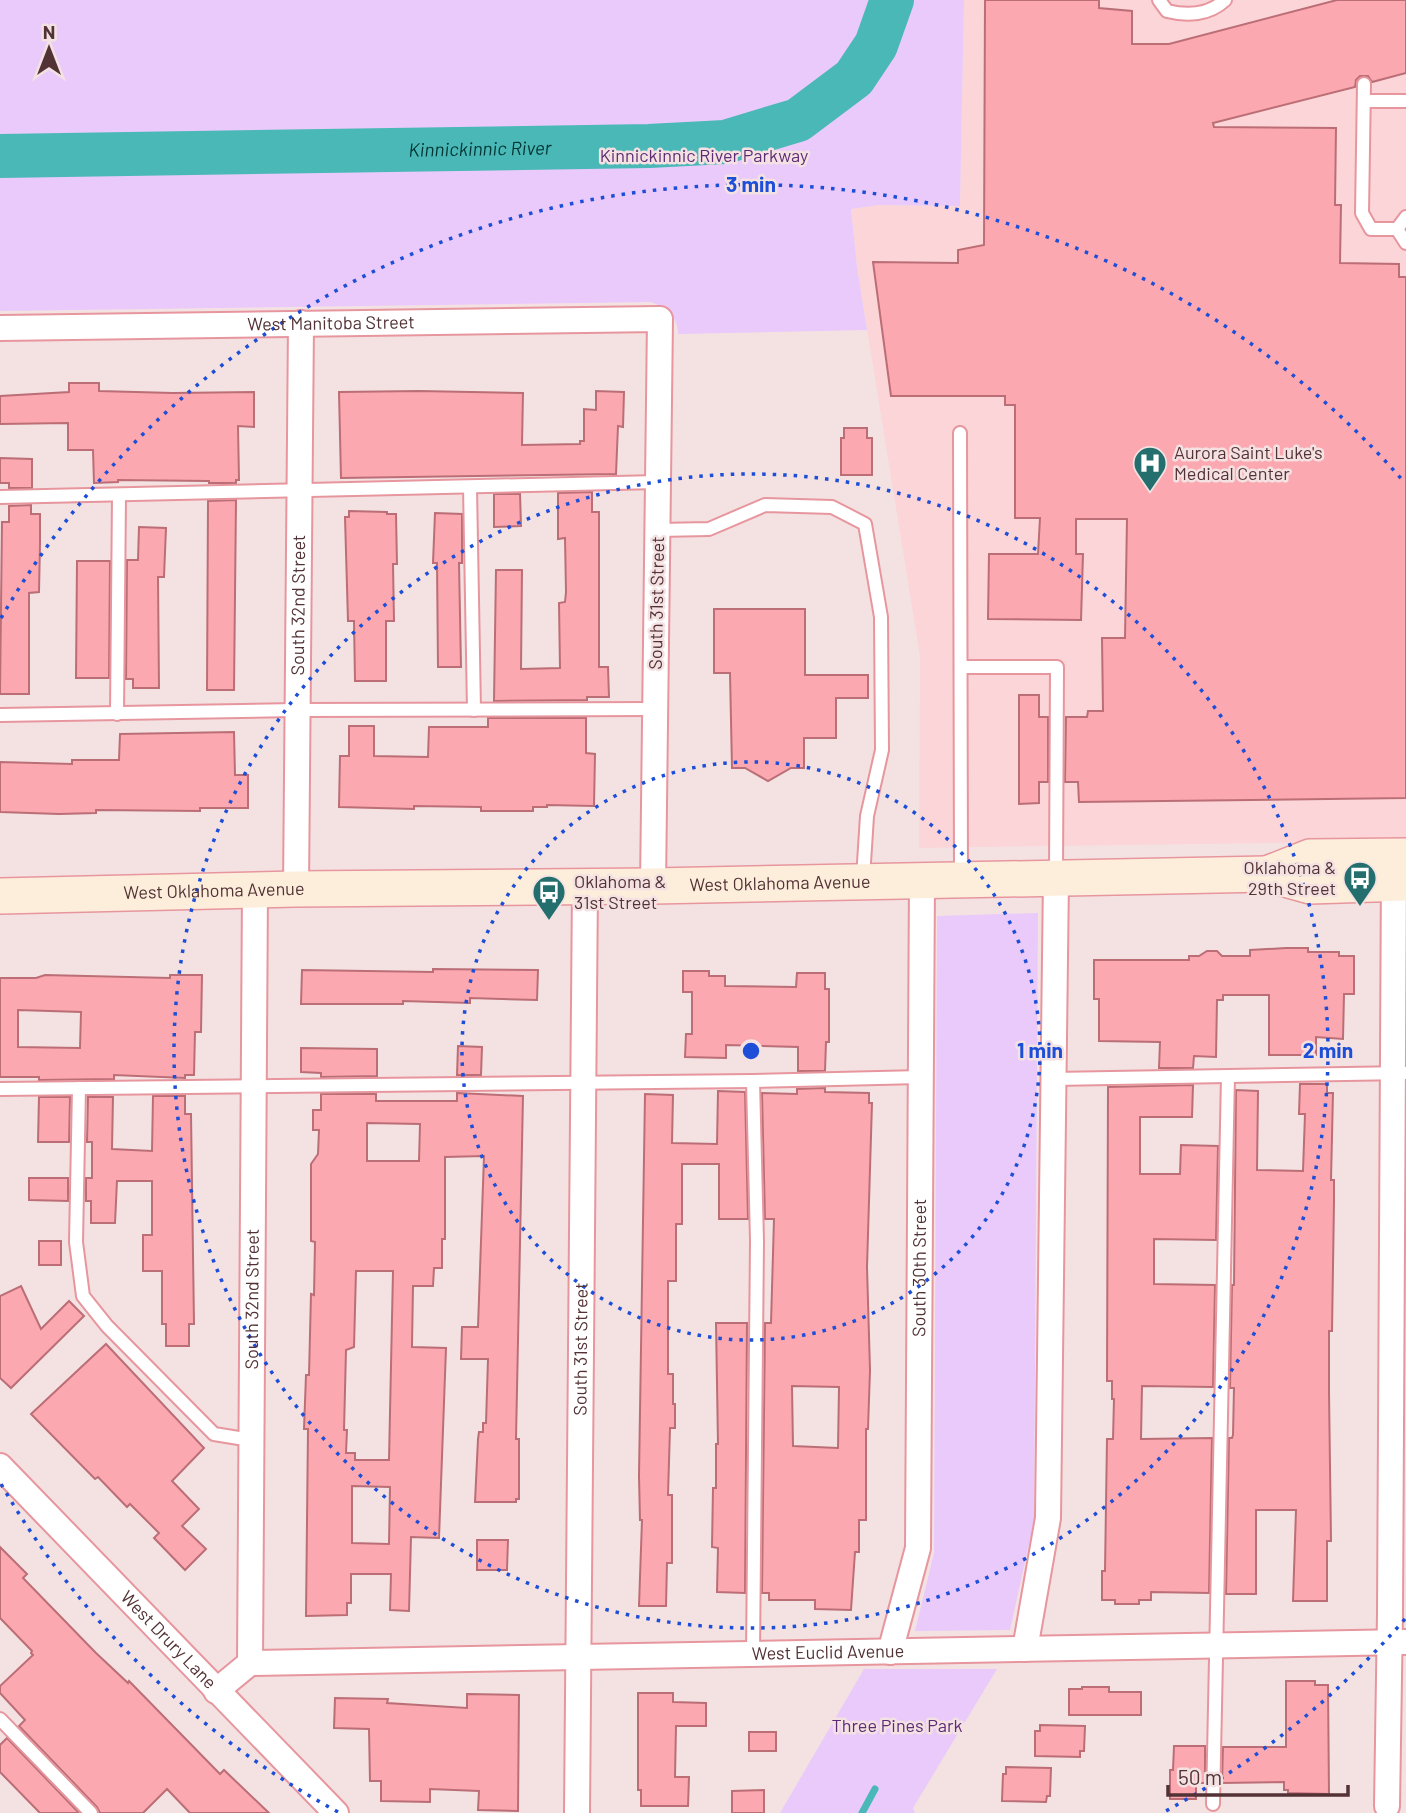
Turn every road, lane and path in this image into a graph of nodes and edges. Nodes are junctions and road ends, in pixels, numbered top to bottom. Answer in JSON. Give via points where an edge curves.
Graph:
{"nodes":[{"id":1,"x":1159,"y":0,"type":"edge"},
{"id":2,"x":1225,"y":0,"type":"edge"},
{"id":3,"x":1364,"y":84,"type":"dead end"},
{"id":4,"x":1364,"y":101,"type":"junction"},
{"id":5,"x":1406,"y":101,"type":"edge"},
{"id":6,"x":1406,"y":217,"type":"edge"},
{"id":7,"x":1397,"y":229,"type":"junction"},
{"id":8,"x":1406,"y":243,"type":"edge"},
{"id":9,"x":660,"y":319,"type":"joint"},
{"id":10,"x":301,"y":323,"type":"junction"},
{"id":11,"x":0,"y":328,"type":"edge"},
{"id":12,"x":960,"y":433,"type":"dead end"},
{"id":13,"x":659,"y":482,"type":"junction"},
{"id":14,"x":470,"y":487,"type":"junction"},
{"id":15,"x":299,"y":492,"type":"junction"},
{"id":16,"x":119,"y":495,"type":"junction"},
{"id":17,"x":0,"y":497,"type":"edge"},
{"id":18,"x":658,"y":530,"type":"junction"},
{"id":19,"x":961,"y":667,"type":"junction"},
{"id":20,"x":655,"y":709,"type":"junction"},
{"id":21,"x":298,"y":710,"type":"junction"},
{"id":22,"x":474,"y":710,"type":"junction"},
{"id":23,"x":117,"y":713,"type":"junction"},
{"id":24,"x":0,"y":715,"type":"edge"},
{"id":25,"x":1400,"y":869,"type":"edge"},
{"id":26,"x":1056,"y":878,"type":"junction"},
{"id":27,"x":961,"y":879,"type":"junction"},
{"id":28,"x":922,"y":880,"type":"junction"},
{"id":29,"x":862,"y":881,"type":"junction"},
{"id":30,"x":585,"y":886,"type":"junction"},
{"id":31,"x":653,"y":886,"type":"junction"},
{"id":32,"x":296,"y":889,"type":"junction"},
{"id":33,"x":255,"y":890,"type":"junction"},
{"id":34,"x":0,"y":897,"type":"edge"},
{"id":35,"x":1400,"y":1073,"type":"edge"},
{"id":36,"x":1227,"y":1076,"type":"junction"},
{"id":37,"x":921,"y":1077,"type":"junction"},
{"id":38,"x":1053,"y":1079,"type":"junction"},
{"id":39,"x":584,"y":1082,"type":"junction"},
{"id":40,"x":753,"y":1082,"type":"junction"},
{"id":41,"x":254,"y":1086,"type":"junction"},
{"id":42,"x":79,"y":1088,"type":"junction"},
{"id":43,"x":0,"y":1089,"type":"edge"},
{"id":44,"x":251,"y":1440,"type":"junction"},
{"id":45,"x":0,"y":1466,"type":"edge"},
{"id":46,"x":1398,"y":1642,"type":"edge"},
{"id":47,"x":1215,"y":1645,"type":"junction"},
{"id":48,"x":1025,"y":1649,"type":"junction"},
{"id":49,"x":890,"y":1652,"type":"junction"},
{"id":50,"x":753,"y":1655,"type":"junction"},
{"id":51,"x":578,"y":1658,"type":"junction"},
{"id":52,"x":250,"y":1663,"type":"junction"},
{"id":53,"x":216,"y":1691,"type":"junction"},
{"id":54,"x":0,"y":1719,"type":"edge"},
{"id":55,"x":1213,"y":1804,"type":"dead end"},
{"id":56,"x":1389,"y":1809,"type":"edge"},
{"id":57,"x":91,"y":1813,"type":"edge"},
{"id":58,"x":336,"y":1813,"type":"edge"},
{"id":59,"x":577,"y":1813,"type":"edge"}],
"edges":[{"from":1,"to":2,"type":"lane","via":[[1167,11],[1187,16],[1218,7]]},
{"from":3,"to":4,"type":"lane"},
{"from":4,"to":5,"type":"lane"},
{"from":4,"to":7,"type":"lane","via":[[1362,213],[1371,229]]},
{"from":6,"to":7,"type":"lane"},
{"from":7,"to":8,"type":"lane"},
{"from":9,"to":10,"type":"street","name":"West Manitoba Street"},
{"from":9,"to":13,"type":"street","name":"South 31st Street"},
{"from":10,"to":11,"type":"street","name":"West Manitoba Street"},
{"from":10,"to":15,"type":"street","name":"South 32nd Street"},
{"from":12,"to":19,"type":"lane"},
{"from":13,"to":14,"type":"lane"},
{"from":13,"to":18,"type":"street","name":"South 31st Street"},
{"from":14,"to":15,"type":"lane"},
{"from":14,"to":22,"type":"lane"},
{"from":15,"to":16,"type":"lane"},
{"from":15,"to":21,"type":"street","name":"South 32nd Street"},
{"from":16,"to":17,"type":"lane"},
{"from":16,"to":23,"type":"lane"},
{"from":18,"to":20,"type":"street","name":"South 31st Street"},
{"from":18,"to":29,"type":"lane","via":[[709,529],[765,506],[832,507],[865,524],[881,617],[882,750],[866,816]]},
{"from":19,"to":26,"type":"lane","via":[[1057,667]]},
{"from":19,"to":27,"type":"lane"},
{"from":20,"to":22,"type":"lane"},
{"from":20,"to":31,"type":"street","name":"South 31st Street"},
{"from":21,"to":22,"type":"lane"},
{"from":21,"to":23,"type":"lane"},
{"from":21,"to":32,"type":"street","name":"South 32nd Street"},
{"from":23,"to":24,"type":"lane"},
{"from":25,"to":26,"type":"main road","name":"West Oklahoma Avenue","via":[[1310,886],[1267,874]]},
{"from":25,"to":35,"type":"street"},
{"from":26,"to":27,"type":"main road","name":"West Oklahoma Avenue"},
{"from":26,"to":38,"type":"street"},
{"from":27,"to":28,"type":"main road","name":"West Oklahoma Avenue"},
{"from":28,"to":29,"type":"main road","name":"West Oklahoma Avenue"},
{"from":28,"to":37,"type":"street","name":"South 30th Street"},
{"from":29,"to":31,"type":"main road","name":"West Oklahoma Avenue"},
{"from":30,"to":31,"type":"main road","name":"West Oklahoma Avenue"},
{"from":30,"to":32,"type":"main road","name":"West Oklahoma Avenue"},
{"from":30,"to":39,"type":"street","name":"South 31st Street"},
{"from":32,"to":33,"type":"main road","name":"West Oklahoma Avenue"},
{"from":33,"to":34,"type":"main road","name":"West Oklahoma Avenue"},
{"from":33,"to":41,"type":"street","name":"South 32nd Street"},
{"from":35,"to":36,"type":"lane"},
{"from":35,"to":46,"type":"street"},
{"from":36,"to":38,"type":"lane"},
{"from":36,"to":47,"type":"lane"},
{"from":37,"to":40,"type":"lane"},
{"from":37,"to":49,"type":"street","name":"South 30th Street","via":[[918,1548]]},
{"from":38,"to":48,"type":"street","via":[[1048,1518]]},
{"from":39,"to":40,"type":"lane"},
{"from":39,"to":41,"type":"lane"},
{"from":39,"to":51,"type":"street","name":"South 31st Street"},
{"from":40,"to":50,"type":"lane","via":[[757,1254]]},
{"from":41,"to":42,"type":"lane"},
{"from":41,"to":44,"type":"street","name":"South 32nd Street"},
{"from":42,"to":43,"type":"lane"},
{"from":42,"to":44,"type":"lane","via":[[76,1242],[83,1296],[214,1434]]},
{"from":44,"to":52,"type":"street","name":"South 32nd Street"},
{"from":45,"to":53,"type":"street","name":"West Drury Lane"},
{"from":46,"to":47,"type":"street","name":"West Euclid Avenue"},
{"from":46,"to":56,"type":"street"},
{"from":47,"to":48,"type":"street","name":"West Euclid Avenue"},
{"from":47,"to":55,"type":"lane"},
{"from":48,"to":49,"type":"street","name":"West Euclid Avenue"},
{"from":49,"to":50,"type":"street","name":"West Euclid Avenue"},
{"from":50,"to":51,"type":"street","name":"West Euclid Avenue"},
{"from":51,"to":52,"type":"street","name":"West Euclid Avenue"},
{"from":51,"to":59,"type":"street","name":"South 31st Street"},
{"from":52,"to":53,"type":"street"},
{"from":53,"to":58,"type":"street","name":"West Drury Lane"},
{"from":54,"to":57,"type":"lane"}]}
